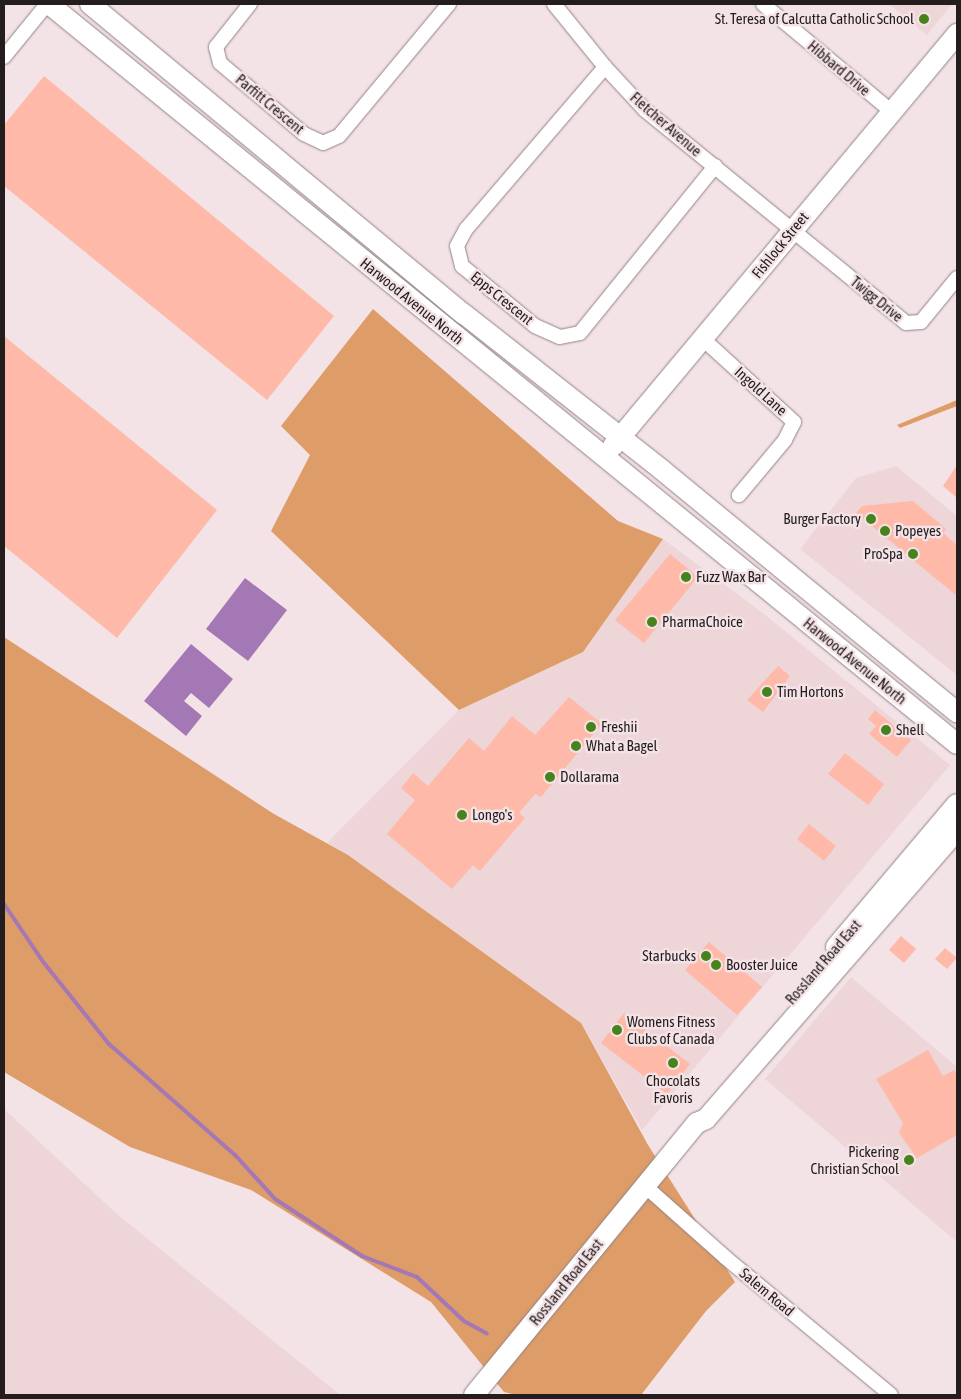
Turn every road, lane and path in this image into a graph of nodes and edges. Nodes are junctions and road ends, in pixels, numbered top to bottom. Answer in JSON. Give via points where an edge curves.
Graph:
{"nodes":[{"id":1,"x":48,"y":4,"type":"edge"},
{"id":2,"x":90,"y":4,"type":"edge"},
{"id":3,"x":250,"y":4,"type":"edge"},
{"id":4,"x":449,"y":4,"type":"edge"},
{"id":5,"x":554,"y":4,"type":"edge"},
{"id":6,"x":763,"y":4,"type":"edge"},
{"id":7,"x":957,"y":34,"type":"edge"},
{"id":8,"x":4,"y":57,"type":"edge"},
{"id":9,"x":605,"y":67,"type":"junction"},
{"id":10,"x":892,"y":112,"type":"junction"},
{"id":11,"x":715,"y":166,"type":"junction"},
{"id":12,"x":792,"y":230,"type":"junction"},
{"id":13,"x":957,"y":278,"type":"edge"},
{"id":14,"x":703,"y":339,"type":"junction"},
{"id":15,"x":620,"y":437,"type":"junction"},
{"id":16,"x":603,"y":457,"type":"junction"},
{"id":17,"x":739,"y":495,"type":"dead end"},
{"id":18,"x":792,"y":576,"type":"junction"},
{"id":19,"x":776,"y":597,"type":"junction"},
{"id":20,"x":957,"y":712,"type":"edge"},
{"id":21,"x":957,"y":744,"type":"edge"},
{"id":22,"x":957,"y":804,"type":"edge"},
{"id":23,"x":957,"y":830,"type":"edge"},
{"id":24,"x":697,"y":1123,"type":"junction"},
{"id":25,"x":645,"y":1186,"type":"junction"},
{"id":26,"x":474,"y":1395,"type":"edge"},
{"id":27,"x":891,"y":1395,"type":"edge"}],
"edges":[{"from":1,"to":8,"type":"street"},
{"from":1,"to":16,"type":"main road","name":"Harwood Avenue North"},
{"from":2,"to":15,"type":"main road","name":"Harwood Avenue North","via":[[464,314]]},
{"from":3,"to":4,"type":"street","name":"Parfitt Crescent","via":[[216,47],[220,63],[304,134],[323,143],[339,136]]},
{"from":5,"to":9,"type":"street","name":"Fletcher Avenue"},
{"from":6,"to":10,"type":"street","name":"Hibbard Drive"},
{"from":7,"to":10,"type":"main road","name":"Fishlock Street"},
{"from":9,"to":11,"type":"street","name":"Fletcher Avenue","via":[[645,110]]},
{"from":9,"to":11,"type":"street","name":"Epps Crescent","via":[[466,229],[457,246],[462,266],[535,326],[560,337],[580,333]]},
{"from":10,"to":12,"type":"main road","name":"Fishlock Street"},
{"from":11,"to":12,"type":"street","name":"Fletcher Avenue"},
{"from":12,"to":13,"type":"street","name":"Twigg Drive","via":[[906,323],[921,322]]},
{"from":12,"to":14,"type":"main road","name":"Fishlock Street"},
{"from":14,"to":15,"type":"main road","name":"Fishlock Street"},
{"from":14,"to":17,"type":"street","name":"Ingold Lane","via":[[794,422],[785,440]]},
{"from":15,"to":16,"type":"main road","name":"Fishlock Street"},
{"from":15,"to":18,"type":"main road","name":"Harwood Avenue North"},
{"from":16,"to":19,"type":"main road","name":"Harwood Avenue North"},
{"from":18,"to":19,"type":"main road"},
{"from":18,"to":20,"type":"main road","name":"Harwood Avenue North"},
{"from":19,"to":21,"type":"main road","name":"Harwood Avenue North"},
{"from":22,"to":24,"type":"main road","name":"Rossland Road East","via":[[696,1114]]},
{"from":23,"to":24,"type":"main road","name":"Rossland Road East","via":[[706,1119]]},
{"from":24,"to":25,"type":"main road","name":"Rossland Road East"},
{"from":25,"to":26,"type":"main road","name":"Rossland Road East"},
{"from":25,"to":27,"type":"street","name":"Salem Road"}]}
